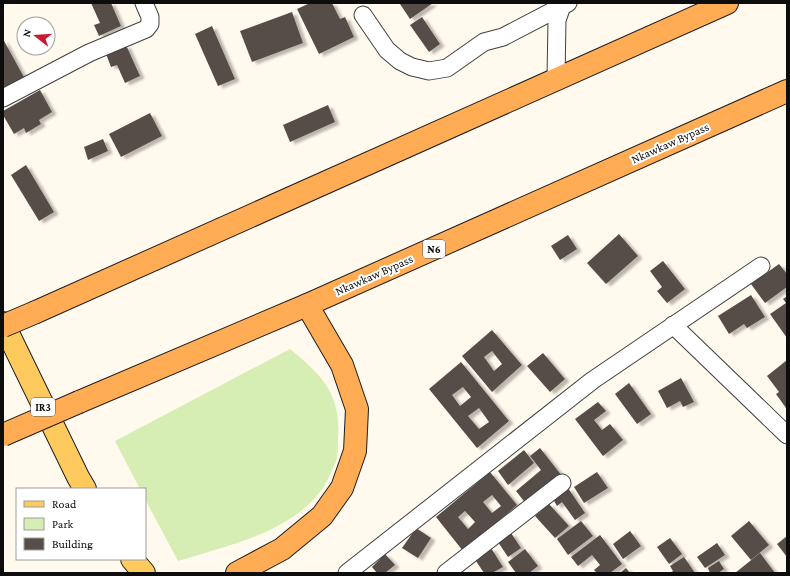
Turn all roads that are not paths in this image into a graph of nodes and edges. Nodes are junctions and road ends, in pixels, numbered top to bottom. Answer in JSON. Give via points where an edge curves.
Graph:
{"nodes":[{"id":1,"x":144,"y":3,"type":"edge"},
{"id":2,"x":727,"y":3,"type":"edge"},
{"id":3,"x":565,"y":4,"type":"edge"},
{"id":4,"x":363,"y":15,"type":"dead end"},
{"id":5,"x":556,"y":78,"type":"junction"},
{"id":6,"x":787,"y":91,"type":"edge"},
{"id":7,"x":3,"y":98,"type":"edge"},
{"id":8,"x":761,"y":266,"type":"dead end"},
{"id":9,"x":307,"y":305,"type":"junction"},
{"id":10,"x":3,"y":324,"type":"edge"},
{"id":11,"x":673,"y":325,"type":"junction"},
{"id":12,"x":3,"y":435,"type":"edge"},
{"id":13,"x":787,"y":435,"type":"edge"},
{"id":14,"x":562,"y":483,"type":"dead end"},
{"id":15,"x":84,"y":488,"type":"edge"},
{"id":16,"x":133,"y":560,"type":"edge"},
{"id":17,"x":353,"y":571,"type":"edge"},
{"id":18,"x":144,"y":573,"type":"edge"},
{"id":19,"x":237,"y":573,"type":"edge"},
{"id":20,"x":446,"y":573,"type":"edge"}],
"edges":[{"from":1,"to":7,"type":"street","via":[[150,17],[150,24],[146,29],[89,53]]},
{"from":2,"to":5,"type":"highway"},
{"from":3,"to":4,"type":"street","via":[[503,37],[484,42],[447,68],[429,71],[395,57],[387,50]]},
{"from":3,"to":5,"type":"street","via":[[557,20]]},
{"from":5,"to":10,"type":"highway","bridge":true,"via":[[36,312]]},
{"from":6,"to":9,"type":"highway","name":"Nkawkaw Bypass","number":"N6"},
{"from":8,"to":11,"type":"street"},
{"from":9,"to":12,"type":"highway","name":"Nkawkaw Bypass","number":"N6","bridge":true},
{"from":9,"to":19,"type":"highway","via":[[342,365],[357,409],[355,451],[342,488],[322,516],[282,550]]},
{"from":10,"to":15,"type":"main road","number":"IR3"},
{"from":11,"to":13,"type":"street"},
{"from":11,"to":17,"type":"street","via":[[593,380]]},
{"from":14,"to":20,"type":"street"},
{"from":16,"to":18,"type":"main road"}]}
